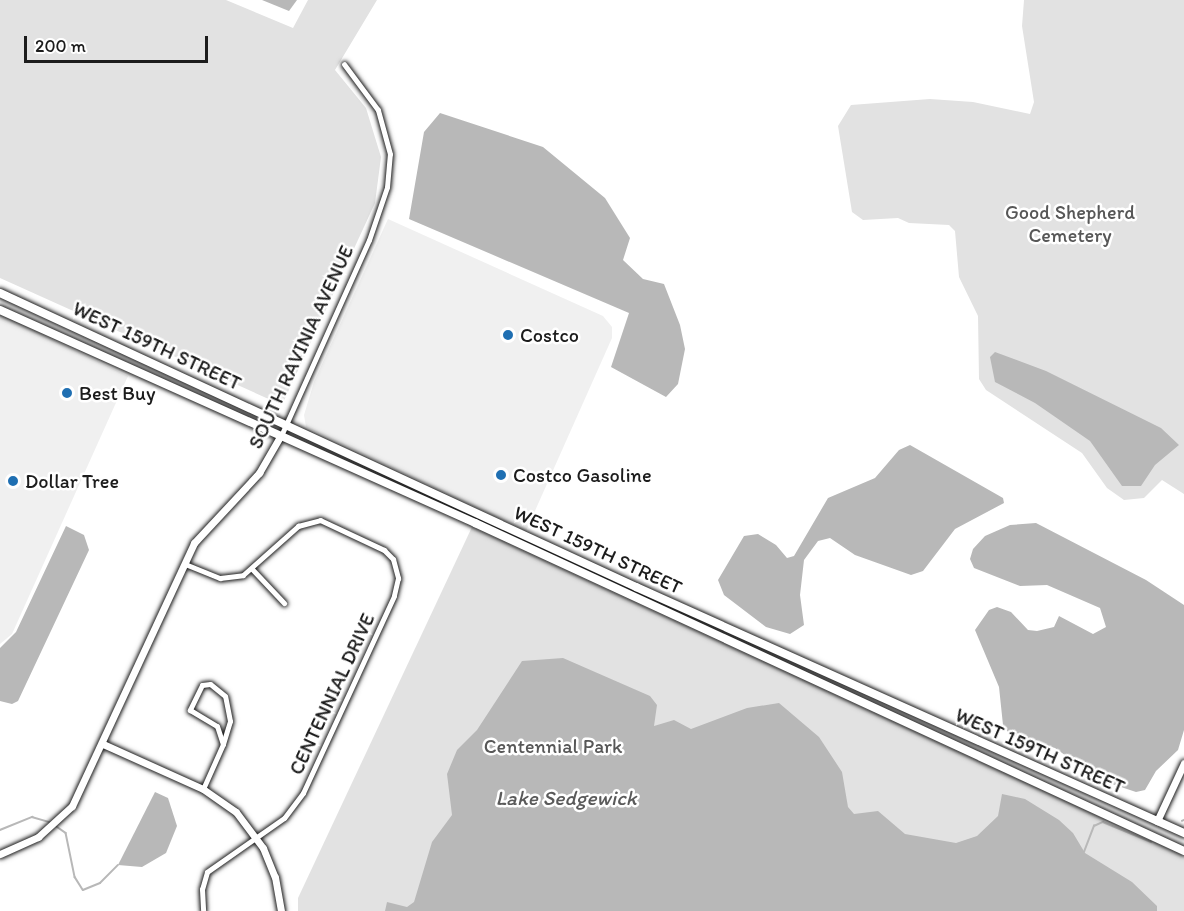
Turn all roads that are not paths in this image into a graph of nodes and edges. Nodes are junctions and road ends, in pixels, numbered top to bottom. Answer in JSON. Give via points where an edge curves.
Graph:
{"nodes":[{"id":1,"x":344,"y":64,"type":"dead end"},
{"id":2,"x":0,"y":293,"type":"edge"},
{"id":3,"x":0,"y":310,"type":"edge"},
{"id":4,"x":286,"y":423,"type":"junction"},
{"id":5,"x":279,"y":439,"type":"junction"},
{"id":6,"x":186,"y":564,"type":"junction"},
{"id":7,"x":252,"y":570,"type":"junction"},
{"id":8,"x":284,"y":603,"type":"dead end"},
{"id":9,"x":903,"y":709,"type":"junction"},
{"id":10,"x":897,"y":720,"type":"junction"},
{"id":11,"x":104,"y":744,"type":"junction"},
{"id":12,"x":223,"y":744,"type":"junction"},
{"id":13,"x":1184,"y":763,"type":"edge"},
{"id":14,"x":203,"y":789,"type":"junction"},
{"id":15,"x":1157,"y":821,"type":"junction"},
{"id":16,"x":1184,"y":833,"type":"edge"},
{"id":17,"x":1150,"y":835,"type":"junction"},
{"id":18,"x":257,"y":837,"type":"junction"},
{"id":19,"x":1184,"y":851,"type":"edge"},
{"id":20,"x":0,"y":854,"type":"edge"},
{"id":21,"x":203,"y":911,"type":"edge"},
{"id":22,"x":280,"y":911,"type":"edge"}],
"edges":[{"from":1,"to":4,"type":"street","name":"SOUTH RAVINIA AVENUE","via":[[378,110],[390,154],[387,187],[369,240]]},
{"from":2,"to":4,"type":"main road","name":"WEST 159TH STREET"},
{"from":3,"to":5,"type":"main road","name":"WEST 159TH STREET"},
{"from":4,"to":5,"type":"street","name":"SOUTH RAVINIA AVENUE"},
{"from":4,"to":9,"type":"main road","name":"WEST 159TH STREET"},
{"from":5,"to":6,"type":"street","name":"SOUTH RAVINIA AVENUE","via":[[258,473],[194,543]]},
{"from":5,"to":10,"type":"main road","name":"WEST 159TH STREET","via":[[475,523]]},
{"from":6,"to":7,"type":"street","via":[[230,579]]},
{"from":6,"to":11,"type":"street","name":"SOUTH RAVINIA AVENUE"},
{"from":7,"to":8,"type":"street"},
{"from":7,"to":18,"type":"street","name":"CENTENNIAL DRIVE","via":[[286,536],[309,522],[330,523],[384,549],[397,569],[394,596],[303,793],[284,818]]},
{"from":9,"to":10,"type":"main road"},
{"from":9,"to":15,"type":"main road","name":"WEST 159TH STREET"},
{"from":10,"to":17,"type":"main road","name":"WEST 159TH STREET"},
{"from":11,"to":14,"type":"street"},
{"from":11,"to":20,"type":"street","name":"SOUTH RAVINIA AVENUE","via":[[85,785],[59,820],[38,837]]},
{"from":12,"to":12,"type":"street","via":[[230,721],[228,702],[219,689],[202,685],[190,710],[217,726]]},
{"from":12,"to":14,"type":"street"},
{"from":13,"to":15,"type":"street"},
{"from":14,"to":18,"type":"street","via":[[236,812]]},
{"from":15,"to":16,"type":"main road","name":"WEST 159TH STREET"},
{"from":15,"to":17,"type":"main road"},
{"from":17,"to":19,"type":"main road","name":"WEST 159TH STREET"},
{"from":18,"to":21,"type":"street","name":"CENTENNIAL DRIVE","via":[[207,872],[203,880]]},
{"from":18,"to":22,"type":"street","via":[[276,877]]}]}
